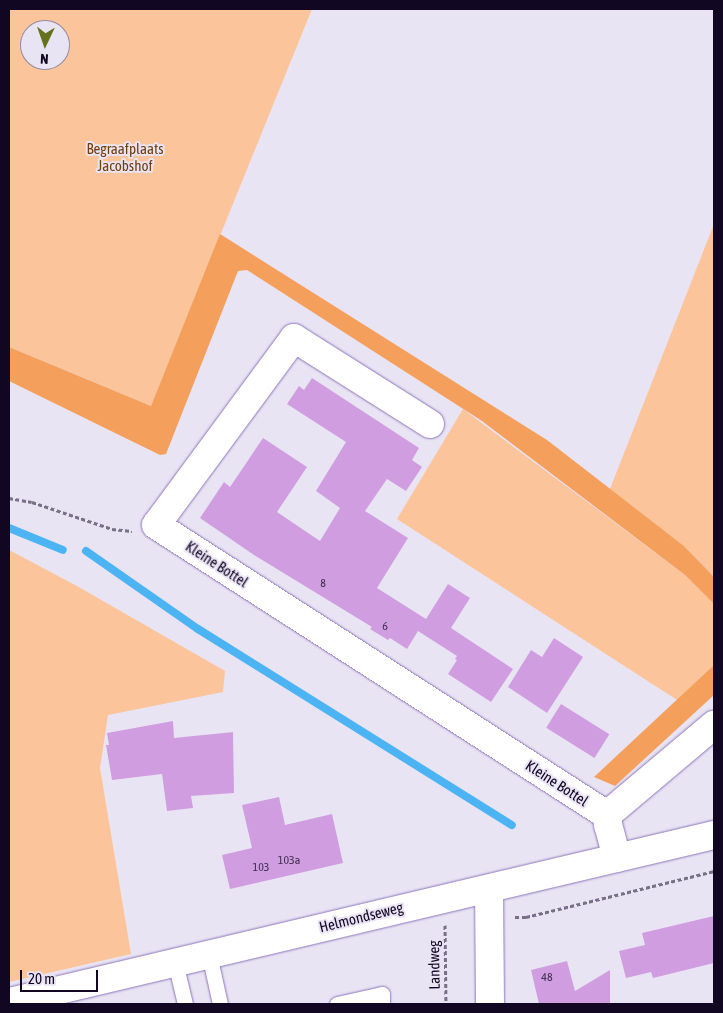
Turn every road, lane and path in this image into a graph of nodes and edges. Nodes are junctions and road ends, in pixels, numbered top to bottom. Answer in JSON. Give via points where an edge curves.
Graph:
{"nodes":[{"id":1,"x":430,"y":424,"type":"dead end"},
{"id":2,"x":9,"y":498,"type":"edge"},
{"id":3,"x":156,"y":525,"type":"junction"},
{"id":4,"x":714,"y":725,"type":"edge"},
{"id":5,"x":607,"y":815,"type":"junction"},
{"id":6,"x":714,"y":835,"type":"edge"},
{"id":7,"x":618,"y":858,"type":"junction"},
{"id":8,"x":488,"y":889,"type":"junction"},
{"id":9,"x":445,"y":925,"type":"dead end"},
{"id":10,"x":209,"y":954,"type":"junction"},
{"id":11,"x":175,"y":962,"type":"junction"},
{"id":12,"x":9,"y":1002,"type":"edge"},
{"id":13,"x":185,"y":1004,"type":"edge"},
{"id":14,"x":220,"y":1004,"type":"edge"},
{"id":15,"x":337,"y":1004,"type":"edge"},
{"id":16,"x":382,"y":1004,"type":"edge"},
{"id":17,"x":446,"y":1004,"type":"edge"},
{"id":18,"x":490,"y":1004,"type":"edge"}],
"edges":[{"from":1,"to":3,"type":"street","via":[[294,338]]},
{"from":2,"to":3,"type":"path","via":[[32,502],[112,529],[130,532]]},
{"from":3,"to":5,"type":"street","name":"Kleine Bottel"},
{"from":4,"to":5,"type":"street"},
{"from":5,"to":7,"type":"street"},
{"from":6,"to":7,"type":"street","name":"Helmondseweg"},
{"from":7,"to":8,"type":"street","name":"Helmondseweg"},
{"from":8,"to":10,"type":"street","name":"Helmondseweg"},
{"from":8,"to":18,"type":"street"},
{"from":9,"to":17,"type":"path","name":"Landweg"},
{"from":10,"to":11,"type":"street","name":"Helmondseweg"},
{"from":10,"to":14,"type":"lane"},
{"from":11,"to":12,"type":"street","name":"Helmondseweg"},
{"from":11,"to":13,"type":"lane"},
{"from":15,"to":16,"type":"lane","via":[[382,994]]}]}
